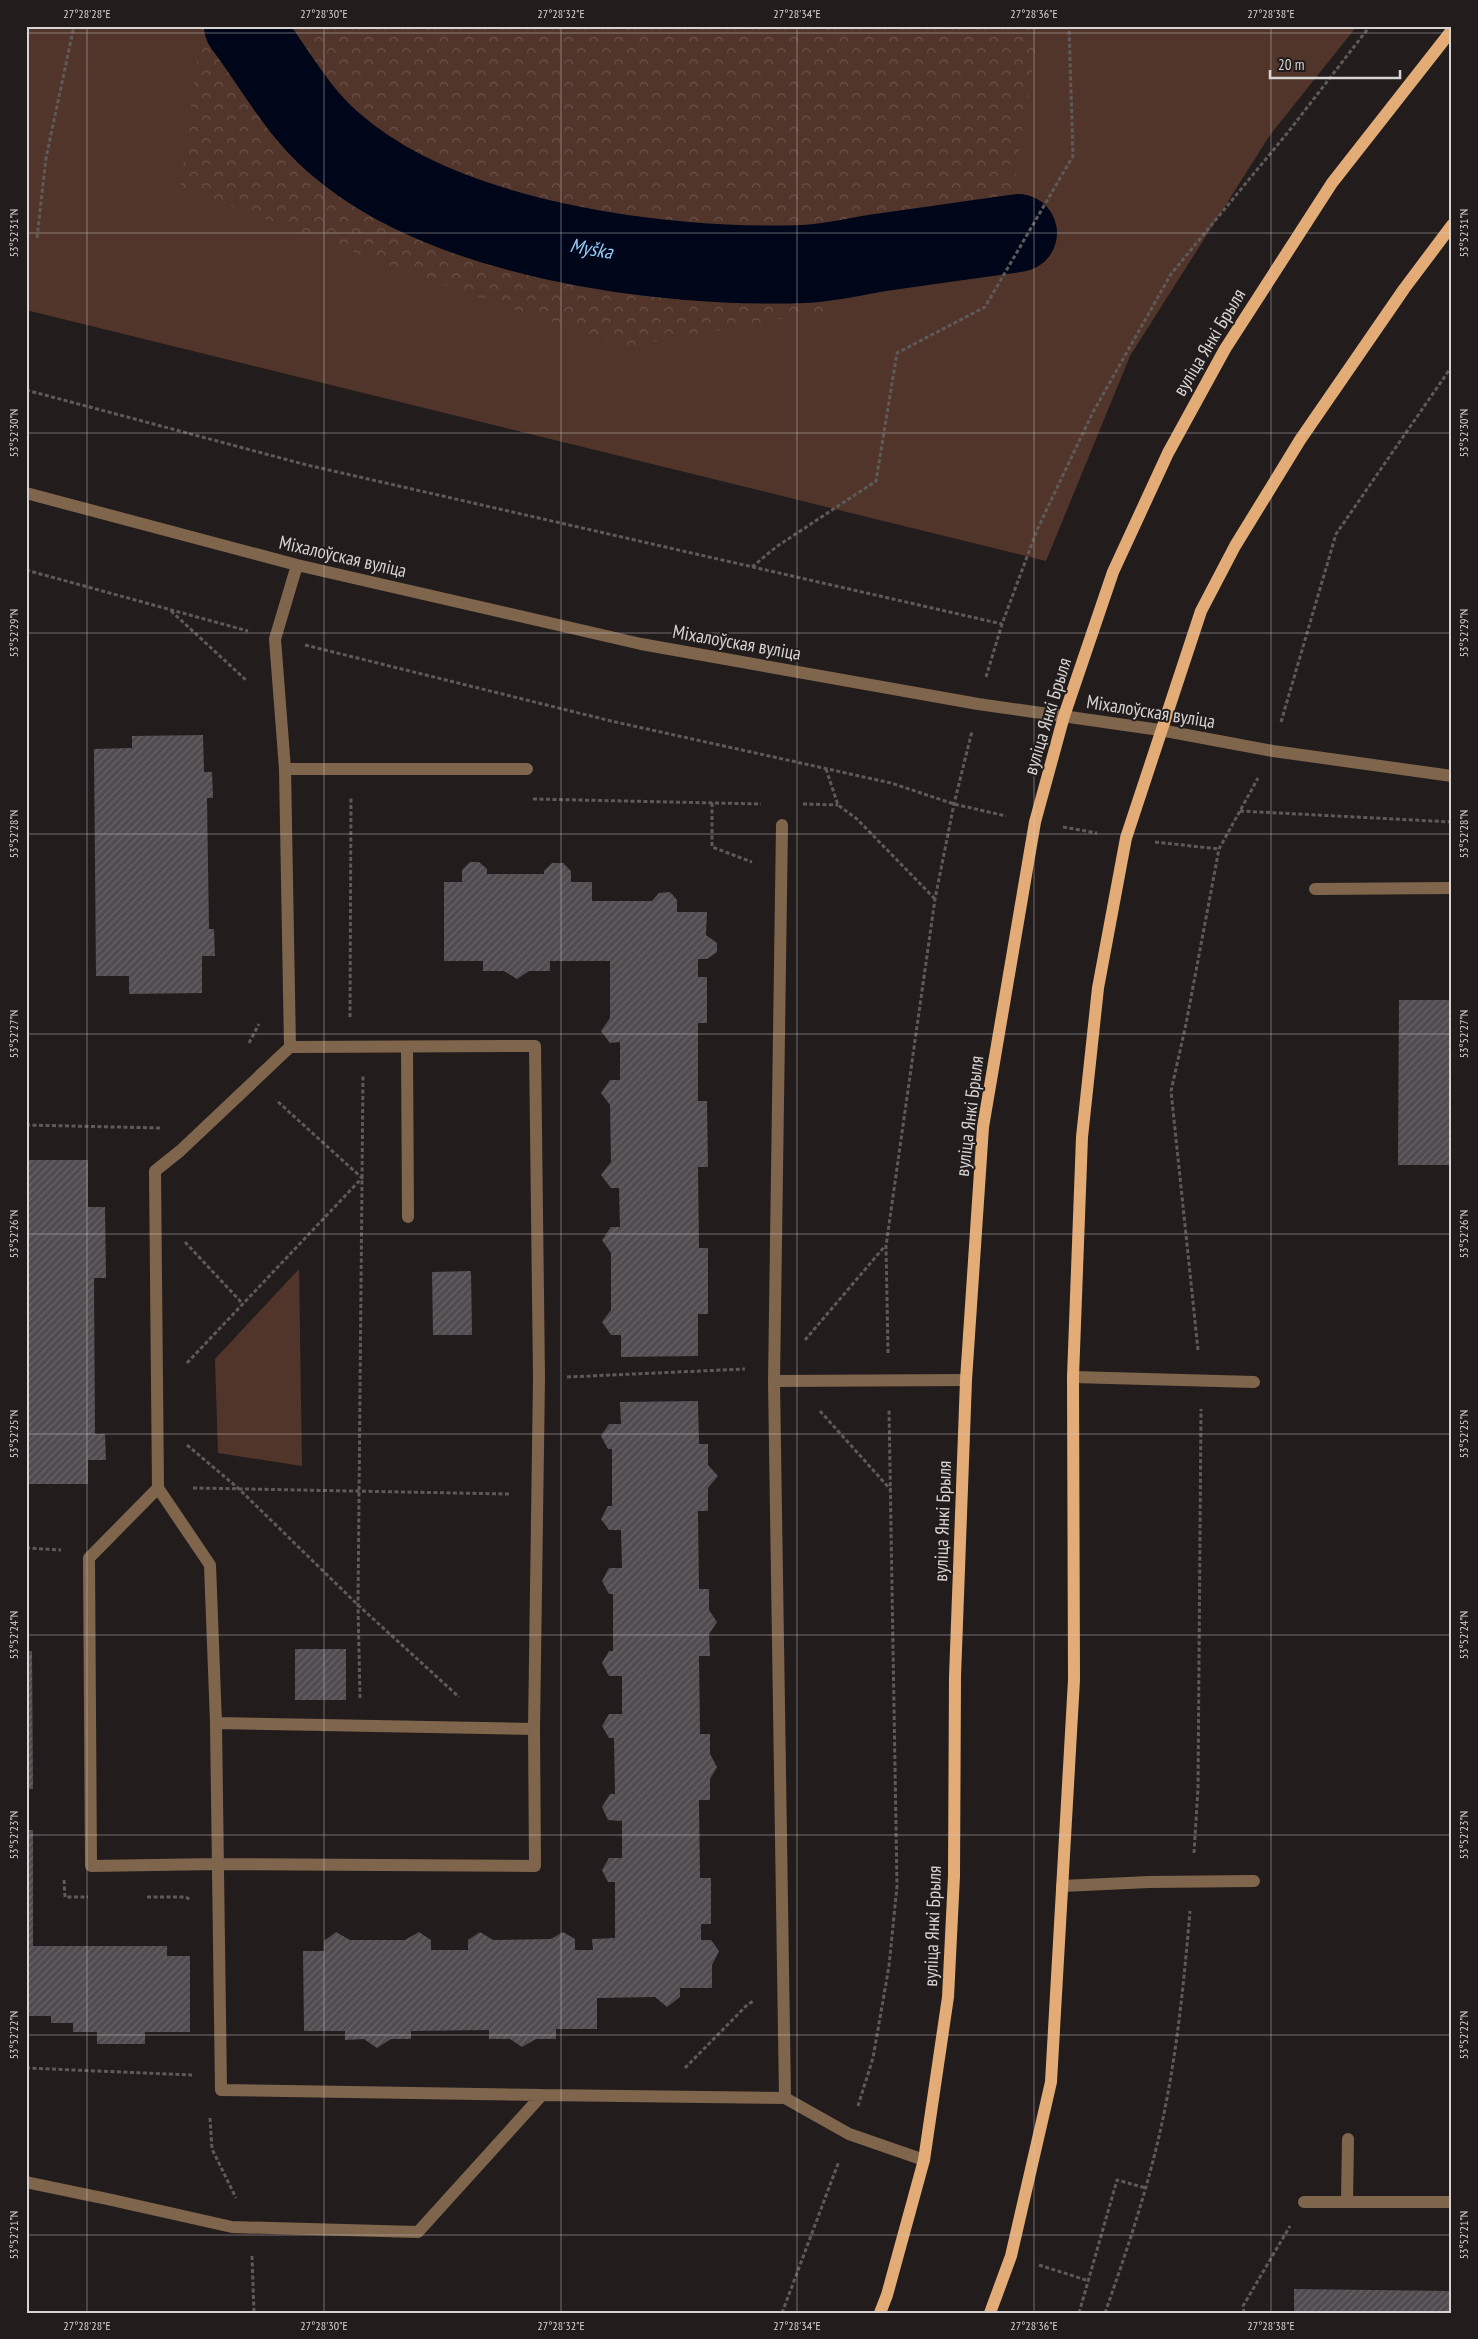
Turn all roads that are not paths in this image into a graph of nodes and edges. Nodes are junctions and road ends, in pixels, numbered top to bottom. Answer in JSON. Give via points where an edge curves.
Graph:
{"nodes":[{"id":1,"x":1452,"y":30,"type":"edge"},
{"id":2,"x":1452,"y":225,"type":"edge"},
{"id":3,"x":26,"y":493,"type":"edge"},
{"id":4,"x":297,"y":565,"type":"junction"},
{"id":5,"x":1064,"y":716,"type":"junction"},
{"id":6,"x":1160,"y":730,"type":"junction"},
{"id":7,"x":285,"y":769,"type":"junction"},
{"id":8,"x":527,"y":769,"type":"dead end"},
{"id":9,"x":1452,"y":776,"type":"edge"},
{"id":10,"x":782,"y":825,"type":"dead end"},
{"id":11,"x":1452,"y":888,"type":"edge"},
{"id":12,"x":1315,"y":889,"type":"dead end"},
{"id":13,"x":290,"y":1046,"type":"junction"},
{"id":14,"x":407,"y":1047,"type":"junction"},
{"id":15,"x":408,"y":1217,"type":"dead end"},
{"id":16,"x":1072,"y":1377,"type":"junction"},
{"id":17,"x":966,"y":1380,"type":"junction"},
{"id":18,"x":774,"y":1381,"type":"junction"},
{"id":19,"x":1254,"y":1382,"type":"dead end"},
{"id":20,"x":158,"y":1488,"type":"junction"},
{"id":21,"x":216,"y":1724,"type":"junction"},
{"id":22,"x":534,"y":1728,"type":"junction"},
{"id":23,"x":217,"y":1864,"type":"junction"},
{"id":24,"x":1254,"y":1881,"type":"dead end"},
{"id":25,"x":1062,"y":1886,"type":"junction"},
{"id":26,"x":542,"y":2096,"type":"junction"},
{"id":27,"x":785,"y":2098,"type":"junction"},
{"id":28,"x":1348,"y":2140,"type":"dead end"},
{"id":29,"x":924,"y":2160,"type":"junction"},
{"id":30,"x":26,"y":2182,"type":"edge"},
{"id":31,"x":1304,"y":2202,"type":"road end"},
{"id":32,"x":1347,"y":2202,"type":"junction"},
{"id":33,"x":1452,"y":2202,"type":"edge"},
{"id":34,"x":880,"y":2313,"type":"edge"},
{"id":35,"x":990,"y":2313,"type":"edge"}],
"edges":[{"from":1,"to":5,"type":"main road","name":"вуліца Янкі Брыля","via":[[1332,183],[1225,349],[1168,452],[1113,572]]},
{"from":2,"to":6,"type":"main road","via":[[1300,440],[1235,546],[1201,611]]},
{"from":3,"to":4,"type":"street","name":"Міхалоўская вуліца"},
{"from":4,"to":5,"type":"street","name":"Міхалоўская вуліца","via":[[641,644],[978,704]]},
{"from":4,"to":7,"type":"street","via":[[276,638]]},
{"from":5,"to":6,"type":"street","name":"Міхалоўская вуліца"},
{"from":5,"to":17,"type":"main road","name":"вуліца Янкі Брыля","via":[[1035,822],[984,1127]]},
{"from":6,"to":9,"type":"street","name":"Міхалоўская вуліца","via":[[1273,751]]},
{"from":6,"to":16,"type":"main road","via":[[1126,838],[1098,988],[1082,1137]]},
{"from":7,"to":8,"type":"street"},
{"from":7,"to":13,"type":"street"},
{"from":10,"to":18,"type":"street"},
{"from":11,"to":12,"type":"street"},
{"from":13,"to":14,"type":"street"},
{"from":13,"to":20,"type":"street","via":[[155,1171]]},
{"from":14,"to":15,"type":"street"},
{"from":14,"to":22,"type":"street","via":[[535,1046],[539,1378]]},
{"from":16,"to":19,"type":"street"},
{"from":16,"to":25,"type":"main road","via":[[1074,1680]]},
{"from":17,"to":18,"type":"street"},
{"from":17,"to":29,"type":"main road","name":"вуліца Янкі Брыля","via":[[948,1997]]},
{"from":18,"to":27,"type":"street"},
{"from":20,"to":21,"type":"street","via":[[210,1565]]},
{"from":20,"to":23,"type":"street","via":[[89,1558],[91,1866]]},
{"from":21,"to":22,"type":"street"},
{"from":21,"to":23,"type":"street"},
{"from":22,"to":23,"type":"street","via":[[535,1866]]},
{"from":23,"to":26,"type":"street","via":[[220,2090]]},
{"from":24,"to":25,"type":"street"},
{"from":25,"to":35,"type":"main road","via":[[1051,2082],[1011,2256]]},
{"from":26,"to":27,"type":"street"},
{"from":26,"to":30,"type":"street","via":[[418,2232],[232,2227]]},
{"from":27,"to":29,"type":"street","via":[[849,2134]]},
{"from":28,"to":32,"type":"street"},
{"from":29,"to":34,"type":"main road","name":"вуліца Янкі Брыля"},
{"from":31,"to":32,"type":"street"},
{"from":32,"to":33,"type":"street"}]}
